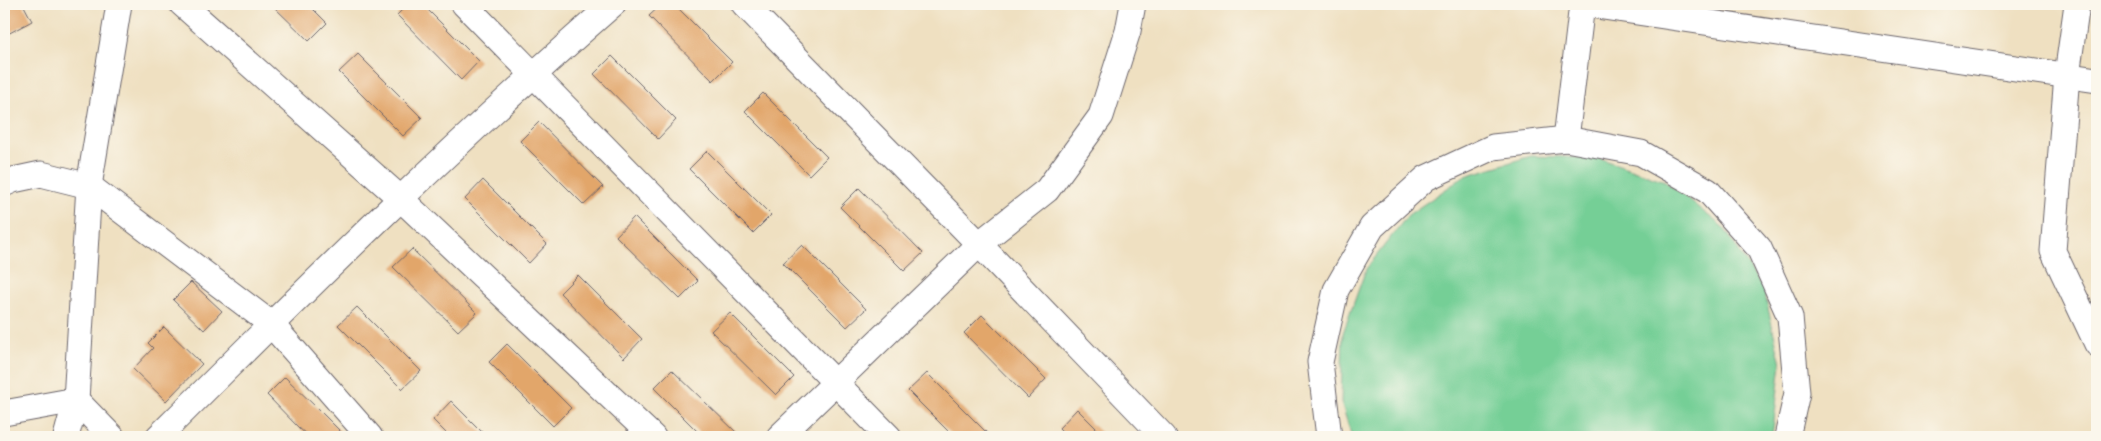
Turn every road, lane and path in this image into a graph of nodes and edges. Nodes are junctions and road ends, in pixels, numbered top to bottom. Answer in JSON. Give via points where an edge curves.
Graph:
{"nodes":[{"id":1,"x":119,"y":4,"type":"edge"},
{"id":2,"x":182,"y":4,"type":"edge"},
{"id":3,"x":464,"y":4,"type":"edge"},
{"id":4,"x":612,"y":4,"type":"edge"},
{"id":5,"x":744,"y":4,"type":"edge"},
{"id":6,"x":1133,"y":4,"type":"edge"},
{"id":7,"x":1583,"y":4,"type":"edge"},
{"id":8,"x":2077,"y":4,"type":"edge"},
{"id":9,"x":533,"y":74,"type":"junction"},
{"id":10,"x":2067,"y":75,"type":"junction"},
{"id":11,"x":2097,"y":80,"type":"edge"},
{"id":12,"x":1566,"y":139,"type":"junction"},
{"id":13,"x":4,"y":184,"type":"edge"},
{"id":14,"x":90,"y":186,"type":"junction"},
{"id":15,"x":400,"y":198,"type":"junction"},
{"id":16,"x":979,"y":244,"type":"junction"},
{"id":17,"x":271,"y":324,"type":"junction"},
{"id":18,"x":2097,"y":344,"type":"edge"},
{"id":19,"x":835,"y":383,"type":"junction"},
{"id":20,"x":76,"y":400,"type":"junction"},
{"id":21,"x":4,"y":413,"type":"edge"},
{"id":22,"x":66,"y":437,"type":"edge"},
{"id":23,"x":112,"y":437,"type":"edge"},
{"id":24,"x":158,"y":437,"type":"edge"},
{"id":25,"x":370,"y":437,"type":"edge"},
{"id":26,"x":653,"y":437,"type":"edge"},
{"id":27,"x":779,"y":437,"type":"edge"},
{"id":28,"x":889,"y":437,"type":"edge"},
{"id":29,"x":1164,"y":437,"type":"edge"},
{"id":30,"x":1329,"y":437,"type":"edge"},
{"id":31,"x":1786,"y":437,"type":"edge"}],
"edges":[{"from":1,"to":14,"type":"street"},
{"from":2,"to":15,"type":"street"},
{"from":3,"to":9,"type":"street"},
{"from":4,"to":9,"type":"street"},
{"from":5,"to":16,"type":"street"},
{"from":6,"to":16,"type":"street","via":[[1128,31],[1101,116],[1047,190]]},
{"from":7,"to":10,"type":"street"},
{"from":7,"to":12,"type":"street"},
{"from":8,"to":10,"type":"street"},
{"from":9,"to":15,"type":"street"},
{"from":9,"to":19,"type":"street"},
{"from":10,"to":11,"type":"street"},
{"from":10,"to":18,"type":"street","via":[[2053,251]]},
{"from":12,"to":30,"type":"street","via":[[1493,147],[1426,178],[1372,227],[1336,290],[1320,362]]},
{"from":12,"to":31,"type":"street","via":[[1641,153],[1708,191],[1759,248],[1790,317],[1797,393]]},
{"from":13,"to":14,"type":"street","via":[[41,174]]},
{"from":14,"to":17,"type":"street"},
{"from":14,"to":20,"type":"street"},
{"from":15,"to":17,"type":"street"},
{"from":15,"to":26,"type":"street"},
{"from":16,"to":19,"type":"street"},
{"from":16,"to":29,"type":"street"},
{"from":17,"to":24,"type":"street"},
{"from":17,"to":25,"type":"street"},
{"from":19,"to":27,"type":"street"},
{"from":19,"to":28,"type":"street"},
{"from":20,"to":21,"type":"street"},
{"from":20,"to":22,"type":"street"},
{"from":20,"to":23,"type":"street"}]}
